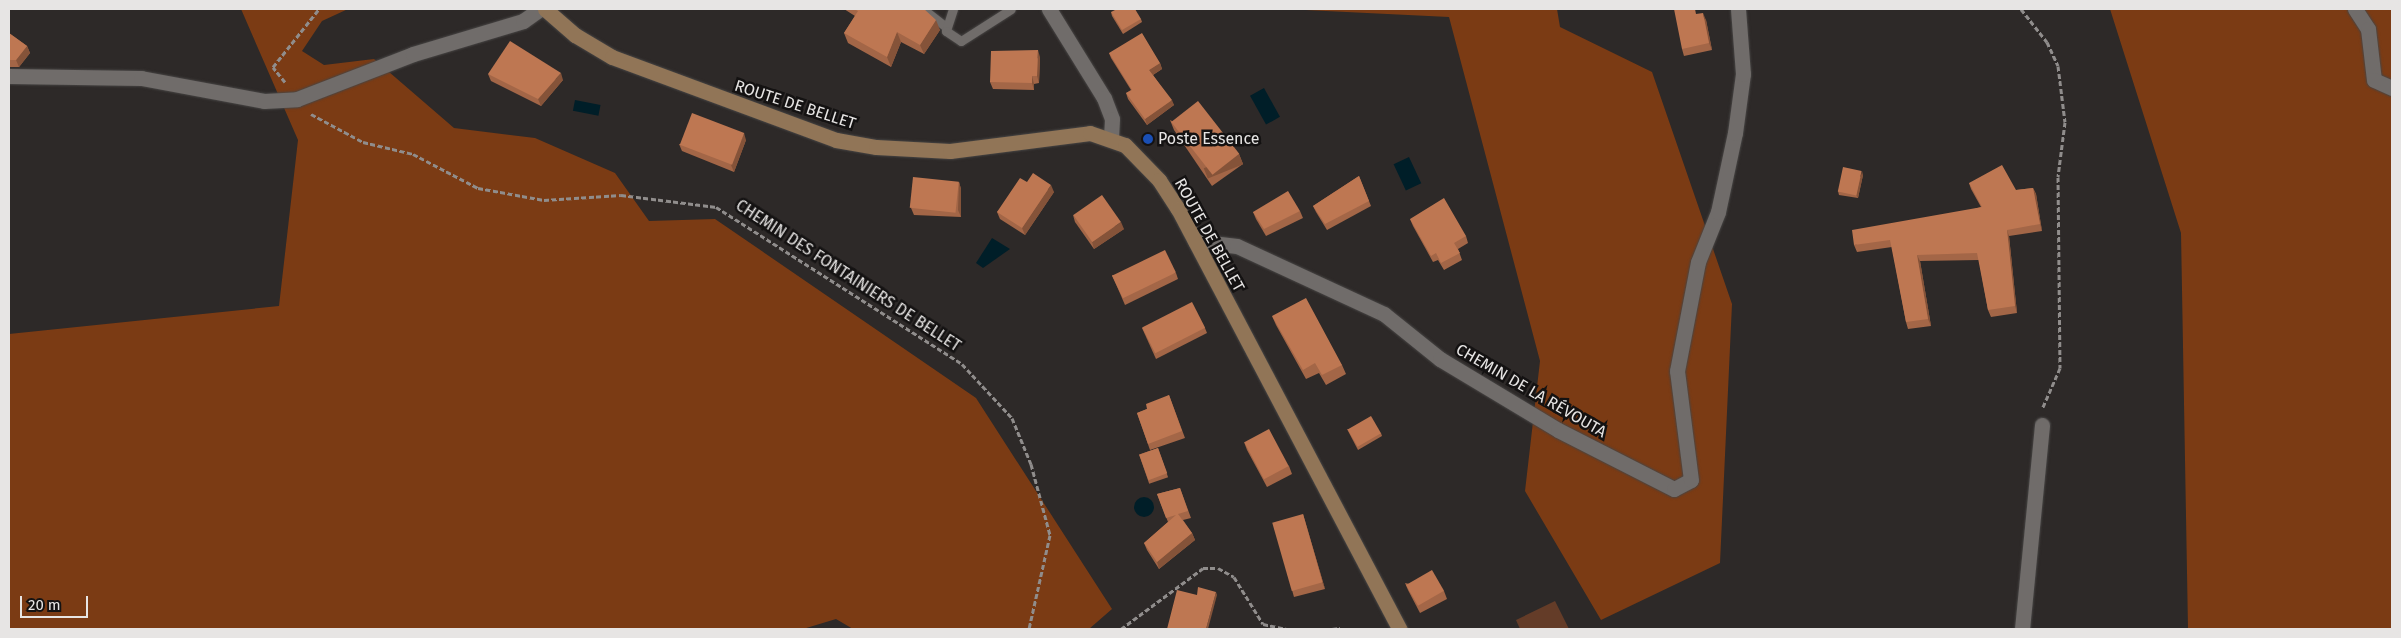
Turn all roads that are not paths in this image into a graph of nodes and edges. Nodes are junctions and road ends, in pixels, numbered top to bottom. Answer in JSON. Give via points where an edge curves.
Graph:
{"nodes":[{"id":1,"x":540,"y":9,"type":"edge"},
{"id":2,"x":545,"y":9,"type":"edge"},
{"id":3,"x":923,"y":9,"type":"edge"},
{"id":4,"x":953,"y":9,"type":"edge"},
{"id":5,"x":1011,"y":9,"type":"edge"},
{"id":6,"x":1050,"y":9,"type":"edge"},
{"id":7,"x":1738,"y":9,"type":"edge"},
{"id":8,"x":2355,"y":9,"type":"edge"},
{"id":9,"x":945,"y":26,"type":"junction"},
{"id":10,"x":9,"y":76,"type":"edge"},
{"id":11,"x":2392,"y":88,"type":"edge"},
{"id":12,"x":1111,"y":138,"type":"junction"},
{"id":13,"x":1195,"y":241,"type":"junction"},
{"id":14,"x":2042,"y":425,"type":"road end"},
{"id":15,"x":1399,"y":629,"type":"edge"},
{"id":16,"x":2022,"y":629,"type":"edge"}],
"edges":[{"from":1,"to":10,"type":"street","via":[[523,20],[413,54],[297,99],[264,101],[141,78]]},
{"from":2,"to":12,"type":"main road","name":"ROUTE DE BELLET","via":[[575,35],[612,58],[836,140],[934,151],[990,148],[1058,134]]},
{"from":3,"to":9,"type":"lane"},
{"from":4,"to":9,"type":"lane"},
{"from":5,"to":9,"type":"lane","via":[[961,41]]},
{"from":6,"to":12,"type":"street","via":[[1104,98],[1112,119]]},
{"from":7,"to":13,"type":"street","name":"CHEMIN DE LA RÉVOUTA","via":[[1743,74],[1735,134],[1718,212],[1698,262],[1677,370],[1691,480],[1674,489],[1558,430],[1440,359],[1384,314],[1255,253]]},
{"from":8,"to":11,"type":"street","via":[[2368,29],[2374,80]]},
{"from":12,"to":13,"type":"main road","name":"ROUTE DE BELLET","via":[[1137,155],[1159,180]]},
{"from":13,"to":15,"type":"main road","name":"ROUTE DE BELLET"},
{"from":14,"to":16,"type":"street"}]}
